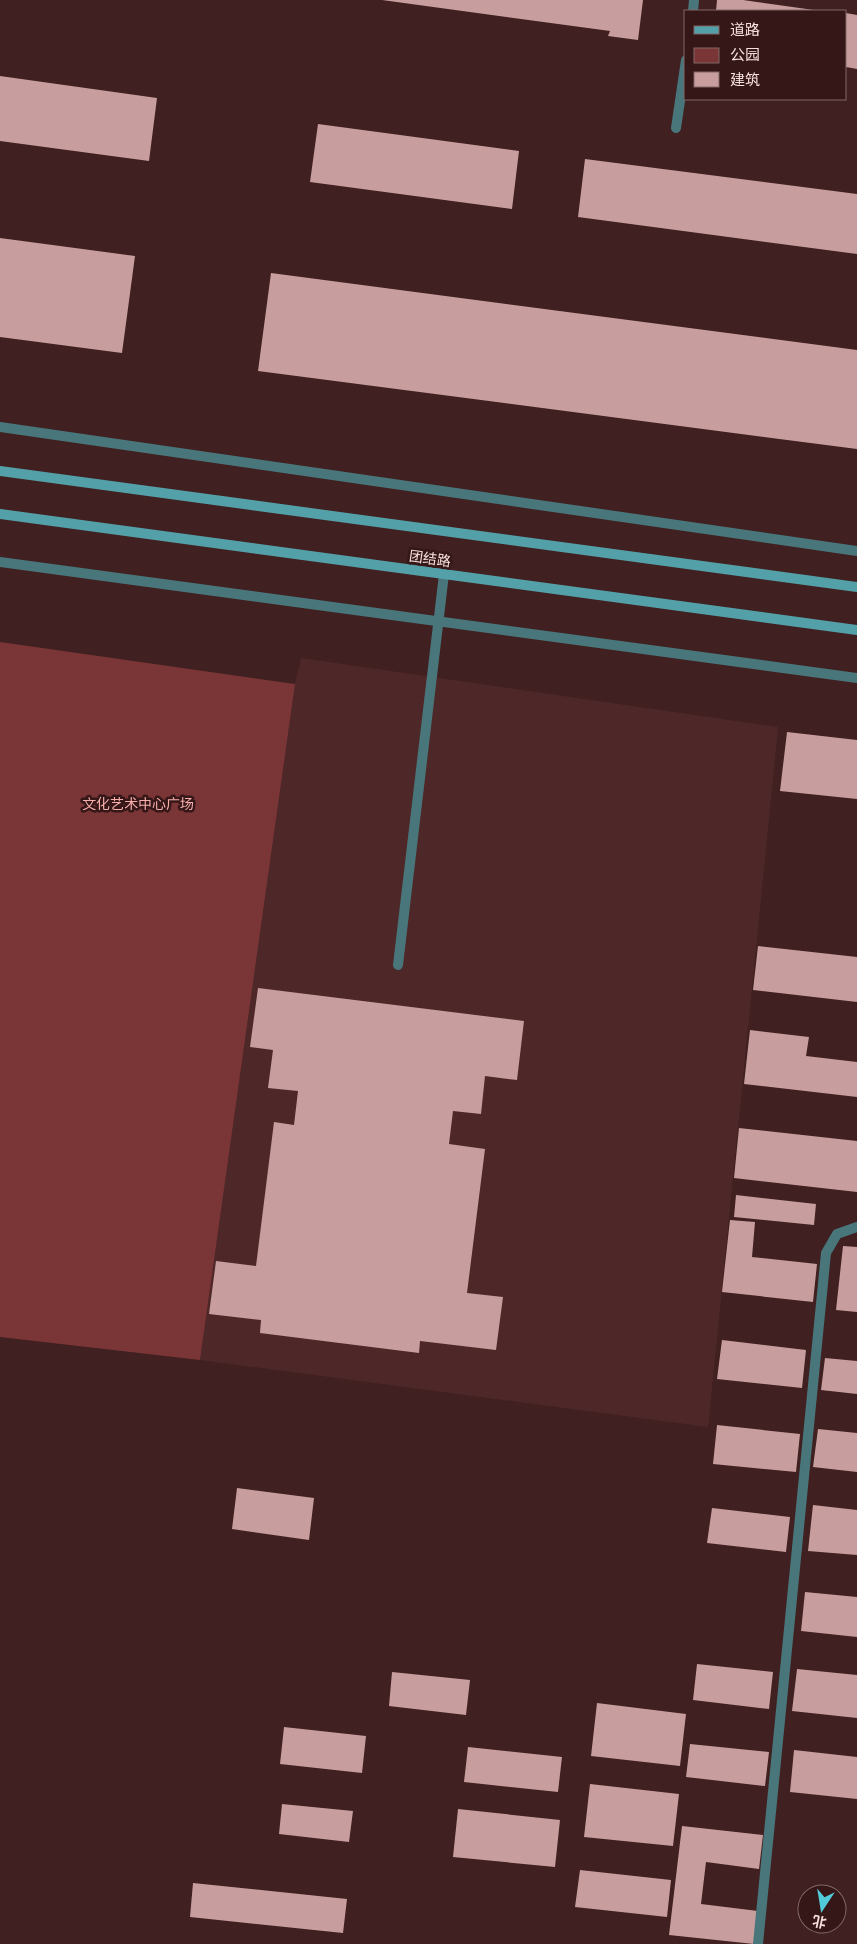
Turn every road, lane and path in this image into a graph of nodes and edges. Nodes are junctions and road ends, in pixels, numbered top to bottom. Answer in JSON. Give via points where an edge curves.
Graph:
{"nodes":[{"id":1,"x":684,"y":74,"type":"edge"},
{"id":2,"x":676,"y":128,"type":"dead end"},
{"id":3,"x":0,"y":426,"type":"edge"},
{"id":4,"x":0,"y":471,"type":"edge"},
{"id":5,"x":0,"y":514,"type":"edge"},
{"id":6,"x":857,"y":551,"type":"edge"},
{"id":7,"x":0,"y":562,"type":"edge"},
{"id":8,"x":444,"y":574,"type":"junction"},
{"id":9,"x":857,"y":587,"type":"edge"},
{"id":10,"x":438,"y":621,"type":"junction"},
{"id":11,"x":857,"y":630,"type":"edge"},
{"id":12,"x":857,"y":678,"type":"edge"},
{"id":13,"x":398,"y":965,"type":"dead end"},
{"id":14,"x":857,"y":1227,"type":"edge"},
{"id":15,"x":758,"y":1944,"type":"edge"}],
"edges":[{"from":1,"to":2,"type":"street"},
{"from":3,"to":6,"type":"street"},
{"from":4,"to":9,"type":"main road","name":"团结路"},
{"from":5,"to":8,"type":"main road","name":"团结路"},
{"from":7,"to":10,"type":"street"},
{"from":8,"to":10,"type":"street"},
{"from":8,"to":11,"type":"main road","name":"团结路"},
{"from":10,"to":12,"type":"street"},
{"from":10,"to":13,"type":"street"},
{"from":14,"to":15,"type":"street","via":[[837,1234],[826,1252]]}]}
